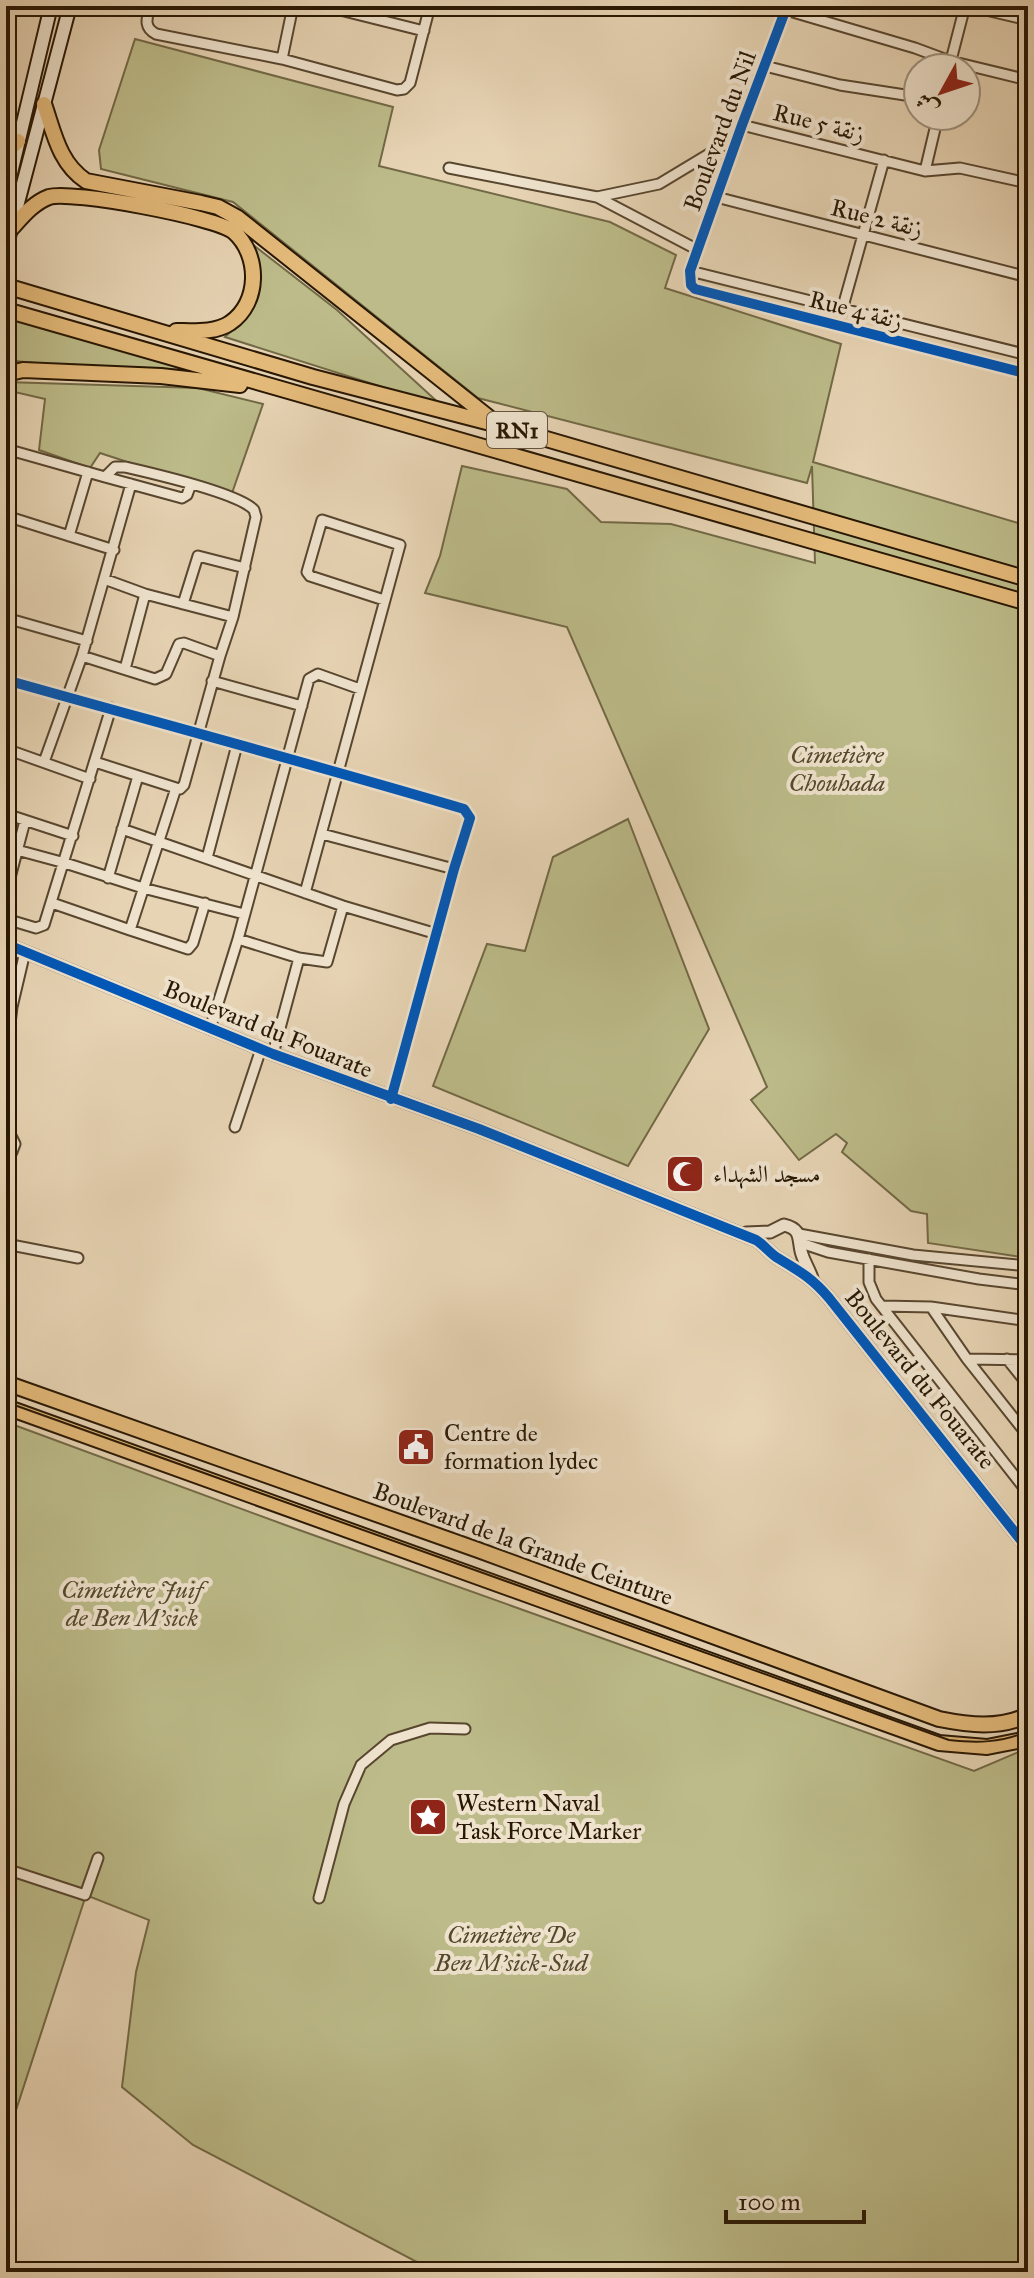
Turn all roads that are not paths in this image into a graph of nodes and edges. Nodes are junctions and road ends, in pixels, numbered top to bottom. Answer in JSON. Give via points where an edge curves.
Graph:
{"nodes":[{"id":1,"x":51,"y":6,"type":"edge"},
{"id":2,"x":70,"y":6,"type":"edge"},
{"id":3,"x":150,"y":6,"type":"edge"},
{"id":4,"x":293,"y":6,"type":"edge"},
{"id":5,"x":324,"y":6,"type":"edge"},
{"id":6,"x":430,"y":6,"type":"edge"},
{"id":7,"x":967,"y":6,"type":"edge"},
{"id":8,"x":787,"y":8,"type":"edge"},
{"id":9,"x":1028,"y":20,"type":"edge"},
{"id":10,"x":424,"y":31,"type":"junction"},
{"id":11,"x":923,"y":52,"type":"edge"},
{"id":12,"x":954,"y":52,"type":"edge"},
{"id":13,"x":282,"y":59,"type":"junction"},
{"id":14,"x":765,"y":66,"type":"junction"},
{"id":15,"x":982,"y":71,"type":"edge"},
{"id":16,"x":1028,"y":80,"type":"edge"},
{"id":17,"x":902,"y":95,"type":"edge"},
{"id":18,"x":44,"y":104,"type":"junction"},
{"id":19,"x":742,"y":125,"type":"junction"},
{"id":20,"x":934,"y":132,"type":"edge"},
{"id":21,"x":737,"y":137,"type":"junction"},
{"id":22,"x":18,"y":141,"type":"junction"},
{"id":23,"x":6,"y":152,"type":"edge"},
{"id":24,"x":884,"y":160,"type":"junction"},
{"id":25,"x":449,"y":168,"type":"dead end"},
{"id":26,"x":925,"y":171,"type":"junction"},
{"id":27,"x":1028,"y":183,"type":"edge"},
{"id":28,"x":6,"y":194,"type":"edge"},
{"id":29,"x":597,"y":197,"type":"junction"},
{"id":30,"x":716,"y":197,"type":"junction"},
{"id":31,"x":11,"y":229,"type":"junction"},
{"id":32,"x":864,"y":235,"type":"junction"},
{"id":33,"x":6,"y":248,"type":"edge"},
{"id":34,"x":698,"y":250,"type":"junction"},
{"id":35,"x":690,"y":271,"type":"junction"},
{"id":36,"x":1028,"y":277,"type":"edge"},
{"id":37,"x":6,"y":286,"type":"edge"},
{"id":38,"x":6,"y":310,"type":"edge"},
{"id":39,"x":842,"y":310,"type":"junction"},
{"id":40,"x":164,"y":332,"type":"junction"},
{"id":41,"x":1028,"y":355,"type":"edge"},
{"id":42,"x":6,"y":374,"type":"edge"},
{"id":43,"x":1028,"y":374,"type":"edge"},
{"id":44,"x":303,"y":396,"type":"junction"},
{"id":45,"x":498,"y":425,"type":"junction"},
{"id":46,"x":6,"y":449,"type":"edge"},
{"id":47,"x":88,"y":472,"type":"junction"},
{"id":48,"x":105,"y":477,"type":"junction"},
{"id":49,"x":131,"y":484,"type":"junction"},
{"id":50,"x":191,"y":484,"type":"junction"},
{"id":51,"x":6,"y":516,"type":"edge"},
{"id":52,"x":69,"y":536,"type":"junction"},
{"id":53,"x":114,"y":550,"type":"junction"},
{"id":54,"x":245,"y":568,"type":"junction"},
{"id":55,"x":104,"y":579,"type":"junction"},
{"id":56,"x":1028,"y":579,"type":"edge"},
{"id":57,"x":145,"y":594,"type":"junction"},
{"id":58,"x":384,"y":600,"type":"junction"},
{"id":59,"x":1028,"y":603,"type":"edge"},
{"id":60,"x":183,"y":604,"type":"junction"},
{"id":61,"x":233,"y":617,"type":"junction"},
{"id":62,"x":6,"y":618,"type":"edge"},
{"id":63,"x":87,"y":641,"type":"junction"},
{"id":64,"x":82,"y":656,"type":"junction"},
{"id":65,"x":220,"y":656,"type":"junction"},
{"id":66,"x":125,"y":669,"type":"junction"},
{"id":67,"x":9,"y":681,"type":"edge"},
{"id":68,"x":212,"y":681,"type":"junction"},
{"id":69,"x":360,"y":689,"type":"junction"},
{"id":70,"x":67,"y":696,"type":"junction"},
{"id":71,"x":302,"y":706,"type":"junction"},
{"id":72,"x":111,"y":708,"type":"junction"},
{"id":73,"x":6,"y":710,"type":"edge"},
{"id":74,"x":198,"y":734,"type":"junction"},
{"id":75,"x":237,"y":745,"type":"junction"},
{"id":76,"x":6,"y":749,"type":"edge"},
{"id":77,"x":286,"y":760,"type":"junction"},
{"id":78,"x":44,"y":762,"type":"junction"},
{"id":79,"x":95,"y":762,"type":"junction"},
{"id":80,"x":337,"y":771,"type":"junction"},
{"id":81,"x":138,"y":776,"type":"junction"},
{"id":82,"x":90,"y":779,"type":"junction"},
{"id":83,"x":176,"y":788,"type":"junction"},
{"id":84,"x":6,"y":814,"type":"edge"},
{"id":85,"x":25,"y":821,"type":"junction"},
{"id":86,"x":122,"y":829,"type":"junction"},
{"id":87,"x":322,"y":834,"type":"junction"},
{"id":88,"x":73,"y":836,"type":"junction"},
{"id":89,"x":160,"y":841,"type":"junction"},
{"id":90,"x":17,"y":850,"type":"junction"},
{"id":91,"x":207,"y":858,"type":"junction"},
{"id":92,"x":65,"y":863,"type":"junction"},
{"id":93,"x":454,"y":869,"type":"junction"},
{"id":94,"x":254,"y":875,"type":"junction"},
{"id":95,"x":108,"y":878,"type":"junction"},
{"id":96,"x":143,"y":888,"type":"junction"},
{"id":97,"x":6,"y":893,"type":"edge"},
{"id":98,"x":305,"y":893,"type":"junction"},
{"id":99,"x":52,"y":903,"type":"junction"},
{"id":100,"x":205,"y":903,"type":"junction"},
{"id":101,"x":343,"y":906,"type":"junction"},
{"id":102,"x":244,"y":914,"type":"junction"},
{"id":103,"x":6,"y":919,"type":"edge"},
{"id":104,"x":130,"y":930,"type":"junction"},
{"id":105,"x":437,"y":934,"type":"junction"},
{"id":106,"x":238,"y":939,"type":"junction"},
{"id":107,"x":6,"y":944,"type":"edge"},
{"id":108,"x":25,"y":952,"type":"junction"},
{"id":109,"x":299,"y":958,"type":"junction"},
{"id":110,"x":10,"y":992,"type":"edge"},
{"id":111,"x":210,"y":1029,"type":"junction"},
{"id":112,"x":261,"y":1049,"type":"junction"},
{"id":113,"x":273,"y":1054,"type":"junction"},
{"id":114,"x":6,"y":1057,"type":"edge"},
{"id":115,"x":391,"y":1099,"type":"junction"},
{"id":116,"x":6,"y":1126,"type":"edge"},
{"id":117,"x":235,"y":1127,"type":"dead end"},
{"id":118,"x":6,"y":1157,"type":"edge"},
{"id":119,"x":770,"y":1232,"type":"junction"},
{"id":120,"x":741,"y":1233,"type":"junction"},
{"id":121,"x":800,"y":1242,"type":"junction"},
{"id":122,"x":6,"y":1244,"type":"edge"},
{"id":123,"x":768,"y":1247,"type":"junction"},
{"id":124,"x":78,"y":1258,"type":"dead end"},
{"id":125,"x":781,"y":1259,"type":"junction"},
{"id":126,"x":869,"y":1259,"type":"junction"},
{"id":127,"x":1028,"y":1266,"type":"edge"},
{"id":128,"x":812,"y":1278,"type":"junction"},
{"id":129,"x":1028,"y":1285,"type":"edge"},
{"id":130,"x":882,"y":1306,"type":"junction"},
{"id":131,"x":931,"y":1307,"type":"junction"},
{"id":132,"x":1028,"y":1321,"type":"edge"},
{"id":133,"x":967,"y":1359,"type":"junction"},
{"id":134,"x":1007,"y":1359,"type":"junction"},
{"id":135,"x":1028,"y":1360,"type":"edge"},
{"id":136,"x":6,"y":1383,"type":"edge"},
{"id":137,"x":1028,"y":1385,"type":"edge"},
{"id":138,"x":6,"y":1407,"type":"edge"},
{"id":139,"x":1028,"y":1436,"type":"edge"},
{"id":140,"x":1028,"y":1493,"type":"edge"},
{"id":141,"x":1028,"y":1549,"type":"edge"},
{"id":142,"x":1028,"y":1715,"type":"edge"},
{"id":143,"x":465,"y":1729,"type":"dead end"},
{"id":144,"x":1028,"y":1739,"type":"edge"},
{"id":145,"x":98,"y":1858,"type":"dead end"},
{"id":146,"x":6,"y":1869,"type":"edge"},
{"id":147,"x":319,"y":1898,"type":"dead end"}],
"edges":[{"from":1,"to":22,"type":"main road"},
{"from":2,"to":18,"type":"main road"},
{"from":3,"to":13,"type":"street","via":[[146,21],[156,34]]},
{"from":4,"to":13,"type":"street"},
{"from":5,"to":10,"type":"street"},
{"from":6,"to":10,"type":"street"},
{"from":7,"to":9,"type":"street"},
{"from":7,"to":12,"type":"street"},
{"from":8,"to":11,"type":"street"},
{"from":8,"to":14,"type":"street","name":"Boulevard du Nil"},
{"from":10,"to":13,"type":"street","via":[[404,89]]},
{"from":14,"to":17,"type":"street"},
{"from":14,"to":19,"type":"street","name":"Boulevard du Nil"},
{"from":15,"to":16,"type":"street"},
{"from":18,"to":31,"type":"main road"},
{"from":18,"to":45,"type":"main road","via":[[62,157],[73,172],[86,181],[218,207],[238,218]]},
{"from":19,"to":21,"type":"street","name":"Boulevard du Nil"},
{"from":19,"to":24,"type":"street","name":"Rue 5 زنقة"},
{"from":20,"to":26,"type":"street"},
{"from":21,"to":29,"type":"street","via":[[659,184]]},
{"from":21,"to":30,"type":"street","name":"Boulevard du Nil"},
{"from":22,"to":23,"type":"main road"},
{"from":22,"to":28,"type":"main road"},
{"from":24,"to":26,"type":"street","name":"Rue 5 زنقة"},
{"from":24,"to":32,"type":"street"},
{"from":25,"to":29,"type":"street"},
{"from":26,"to":27,"type":"street","name":"Rue 5 زنقة","via":[[960,168]]},
{"from":29,"to":34,"type":"street"},
{"from":30,"to":32,"type":"street","name":"Rue 2 زنقة"},
{"from":30,"to":34,"type":"street","name":"Boulevard du Nil"},
{"from":31,"to":33,"type":"main road"},
{"from":31,"to":40,"type":"main road","via":[[36,204],[67,195],[219,223],[234,232],[246,248],[254,285],[241,314],[218,329]]},
{"from":32,"to":36,"type":"street","name":"Rue 2 زنقة"},
{"from":32,"to":39,"type":"street"},
{"from":34,"to":35,"type":"street","name":"Boulevard du Nil"},
{"from":35,"to":39,"type":"street","name":"Rue 4 زنقة"},
{"from":35,"to":43,"type":"street","name":"Rue 4 زنقة","via":[[695,289]]},
{"from":37,"to":40,"type":"main road","number":"RN1"},
{"from":38,"to":44,"type":"main road","number":"RN1"},
{"from":39,"to":41,"type":"street","name":"Rue 4 زنقة"},
{"from":40,"to":45,"type":"main road","number":"RN1"},
{"from":42,"to":44,"type":"main road","via":[[23,370],[161,376]]},
{"from":44,"to":59,"type":"main road","number":"RN1"},
{"from":45,"to":56,"type":"main road","number":"RN1"},
{"from":46,"to":47,"type":"street"},
{"from":47,"to":48,"type":"street"},
{"from":47,"to":52,"type":"street"},
{"from":48,"to":49,"type":"street"},
{"from":48,"to":50,"type":"street","via":[[115,467],[125,467]]},
{"from":49,"to":50,"type":"street","via":[[182,498]]},
{"from":49,"to":53,"type":"street"},
{"from":50,"to":54,"type":"street","via":[[254,510]]},
{"from":51,"to":52,"type":"street"},
{"from":52,"to":53,"type":"street"},
{"from":53,"to":55,"type":"street"},
{"from":54,"to":60,"type":"street","via":[[198,556]]},
{"from":54,"to":61,"type":"street"},
{"from":55,"to":57,"type":"street"},
{"from":55,"to":63,"type":"street"},
{"from":57,"to":60,"type":"street"},
{"from":57,"to":66,"type":"street"},
{"from":58,"to":58,"type":"street","via":[[400,545],[322,520],[310,576]]},
{"from":58,"to":69,"type":"street"},
{"from":60,"to":61,"type":"street"},
{"from":61,"to":65,"type":"street"},
{"from":62,"to":63,"type":"street"},
{"from":63,"to":64,"type":"street"},
{"from":64,"to":66,"type":"street"},
{"from":64,"to":70,"type":"street"},
{"from":65,"to":66,"type":"street","via":[[184,643],[176,648],[162,678]]},
{"from":65,"to":68,"type":"street"},
{"from":67,"to":70,"type":"street"},
{"from":67,"to":73,"type":"street"},
{"from":68,"to":71,"type":"street"},
{"from":68,"to":74,"type":"street"},
{"from":69,"to":71,"type":"street","via":[[318,674],[309,679]]},
{"from":69,"to":80,"type":"street"},
{"from":70,"to":72,"type":"street"},
{"from":70,"to":78,"type":"street"},
{"from":71,"to":77,"type":"street"},
{"from":72,"to":74,"type":"street"},
{"from":72,"to":79,"type":"street"},
{"from":74,"to":75,"type":"street"},
{"from":74,"to":83,"type":"street","via":[[187,781]]},
{"from":75,"to":77,"type":"street"},
{"from":75,"to":91,"type":"street"},
{"from":76,"to":78,"type":"street"},
{"from":77,"to":80,"type":"street"},
{"from":77,"to":94,"type":"street"},
{"from":78,"to":82,"type":"street"},
{"from":79,"to":81,"type":"street"},
{"from":79,"to":82,"type":"street"},
{"from":80,"to":87,"type":"street"},
{"from":80,"to":93,"type":"street","via":[[469,813]]},
{"from":81,"to":83,"type":"street"},
{"from":81,"to":86,"type":"street"},
{"from":82,"to":88,"type":"street"},
{"from":83,"to":89,"type":"street"},
{"from":84,"to":85,"type":"street"},
{"from":85,"to":88,"type":"street"},
{"from":85,"to":90,"type":"street"},
{"from":86,"to":89,"type":"street"},
{"from":86,"to":95,"type":"street"},
{"from":87,"to":93,"type":"street"},
{"from":87,"to":98,"type":"street"},
{"from":88,"to":92,"type":"street"},
{"from":89,"to":91,"type":"street"},
{"from":89,"to":96,"type":"street"},
{"from":90,"to":92,"type":"street"},
{"from":90,"to":97,"type":"street"},
{"from":91,"to":94,"type":"street"},
{"from":92,"to":95,"type":"street"},
{"from":92,"to":99,"type":"street"},
{"from":93,"to":105,"type":"street"},
{"from":94,"to":98,"type":"street"},
{"from":94,"to":102,"type":"street"},
{"from":95,"to":96,"type":"street"},
{"from":96,"to":100,"type":"street"},
{"from":96,"to":104,"type":"street"},
{"from":98,"to":101,"type":"street"},
{"from":99,"to":103,"type":"street","via":[[42,927]]},
{"from":99,"to":104,"type":"street"},
{"from":100,"to":102,"type":"street"},
{"from":100,"to":104,"type":"street","via":[[188,949]]},
{"from":101,"to":105,"type":"street"},
{"from":101,"to":109,"type":"street","via":[[327,962]]},
{"from":102,"to":106,"type":"street"},
{"from":105,"to":115,"type":"street"},
{"from":106,"to":109,"type":"street"},
{"from":106,"to":111,"type":"street"},
{"from":107,"to":108,"type":"street","name":"Boulevard du Fouarate"},
{"from":108,"to":110,"type":"street"},
{"from":108,"to":111,"type":"street","name":"Boulevard du Fouarate"},
{"from":109,"to":113,"type":"street"},
{"from":110,"to":114,"type":"street"},
{"from":111,"to":112,"type":"street","name":"Boulevard du Fouarate"},
{"from":112,"to":113,"type":"street","name":"Boulevard du Fouarate"},
{"from":112,"to":117,"type":"street"},
{"from":113,"to":115,"type":"street","name":"Boulevard du Fouarate"},
{"from":115,"to":120,"type":"street","name":"Boulevard du Fouarate"},
{"from":116,"to":118,"type":"street","via":[[15,1144]]},
{"from":119,"to":120,"type":"street","name":"Boulevard du Fouarate"},
{"from":119,"to":121,"type":"street","name":"Boulevard du Fouarate","via":[[794,1227]]},
{"from":119,"to":123,"type":"street"},
{"from":120,"to":123,"type":"street","name":"Boulevard du Fouarate"},
{"from":121,"to":125,"type":"street","via":[[792,1257]]},
{"from":121,"to":126,"type":"street"},
{"from":121,"to":127,"type":"street"},
{"from":121,"to":128,"type":"street","name":"Boulevard du Fouarate"},
{"from":122,"to":124,"type":"street"},
{"from":123,"to":125,"type":"street","name":"Boulevard du Fouarate"},
{"from":125,"to":128,"type":"street","name":"Boulevard du Fouarate"},
{"from":126,"to":129,"type":"street"},
{"from":126,"to":130,"type":"street","via":[[869,1282]]},
{"from":128,"to":141,"type":"street","name":"Boulevard du Fouarate"},
{"from":130,"to":131,"type":"street"},
{"from":130,"to":140,"type":"street"},
{"from":131,"to":132,"type":"street"},
{"from":131,"to":133,"type":"street"},
{"from":133,"to":134,"type":"street"},
{"from":133,"to":139,"type":"street"},
{"from":134,"to":135,"type":"street"},
{"from":134,"to":137,"type":"street"},
{"from":136,"to":142,"type":"main road","name":"Boulevard de la Grande Ceinture","via":[[939,1719],[984,1725]]},
{"from":138,"to":144,"type":"main road","name":"Boulevard de la Grande Ceinture","via":[[939,1743],[987,1747]]},
{"from":143,"to":147,"type":"street","via":[[430,1728],[391,1740],[361,1765],[344,1804]]},
{"from":145,"to":146,"type":"street","via":[[85,1895]]}]}
